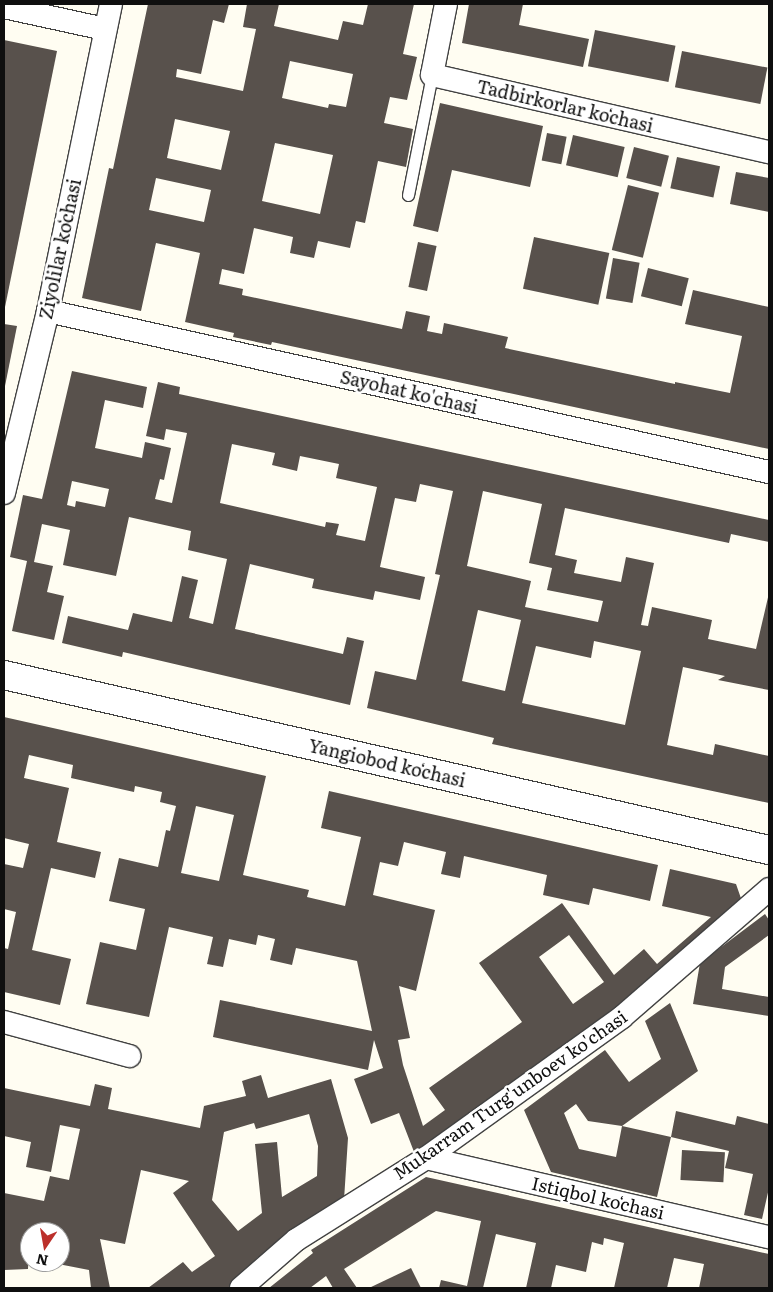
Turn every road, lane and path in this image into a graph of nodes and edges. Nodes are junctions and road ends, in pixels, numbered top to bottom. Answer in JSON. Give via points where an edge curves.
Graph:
{"nodes":[{"id":1,"x":111,"y":4,"type":"edge"},
{"id":2,"x":446,"y":4,"type":"edge"},
{"id":3,"x":4,"y":7,"type":"edge"},
{"id":4,"x":105,"y":29,"type":"junction"},
{"id":5,"x":432,"y":75,"type":"junction"},
{"id":6,"x":769,"y":152,"type":"edge"},
{"id":7,"x":408,"y":195,"type":"dead end"},
{"id":8,"x":48,"y":311,"type":"junction"},
{"id":9,"x":769,"y":472,"type":"edge"},
{"id":10,"x":4,"y":493,"type":"edge"},
{"id":11,"x":4,"y":675,"type":"edge"},
{"id":12,"x":769,"y":850,"type":"edge"},
{"id":13,"x":769,"y":889,"type":"edge"},
{"id":14,"x":4,"y":1022,"type":"edge"},
{"id":15,"x":129,"y":1056,"type":"dead end"},
{"id":16,"x":426,"y":1158,"type":"junction"},
{"id":17,"x":769,"y":1238,"type":"edge"},
{"id":18,"x":241,"y":1288,"type":"edge"}],
"edges":[{"from":1,"to":4,"type":"street","name":"Ziyolilar koʻchasi"},
{"from":2,"to":5,"type":"street"},
{"from":3,"to":4,"type":"street"},
{"from":4,"to":8,"type":"street","name":"Ziyolilar koʻchasi"},
{"from":5,"to":6,"type":"street","name":"Tadbirkorlar koʻchasi"},
{"from":5,"to":7,"type":"lane"},
{"from":8,"to":9,"type":"street","name":"Sayohat ko'chasi"},
{"from":8,"to":10,"type":"street","name":"Ziyolilar koʻchasi"},
{"from":11,"to":12,"type":"street","name":"Yangiobod koʻchasi"},
{"from":13,"to":16,"type":"street","name":"Mukarram Turg'unboev ko'chasi","via":[[622,1018]]},
{"from":14,"to":15,"type":"street"},
{"from":16,"to":17,"type":"street","name":"Istiqbol koʻchasi"},
{"from":16,"to":18,"type":"street","name":"Mukarram Turg'unboev ko'chasi","via":[[296,1240]]}]}
